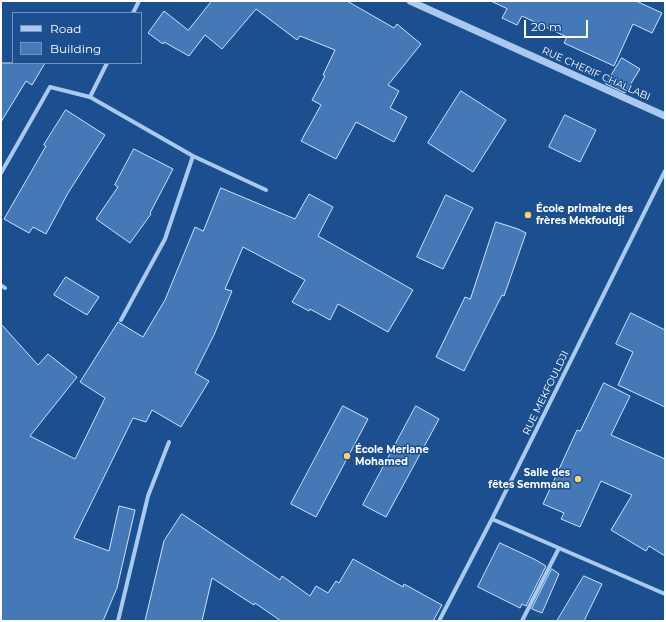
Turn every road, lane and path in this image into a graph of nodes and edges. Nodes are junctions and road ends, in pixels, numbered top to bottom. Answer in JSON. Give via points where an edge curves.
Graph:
{"nodes":[{"id":1,"x":139,"y":1,"type":"edge"},
{"id":2,"x":410,"y":1,"type":"edge"},
{"id":3,"x":134,"y":12,"type":"edge"},
{"id":4,"x":106,"y":64,"type":"edge"},
{"id":5,"x":90,"y":97,"type":"junction"},
{"id":6,"x":665,"y":116,"type":"edge"},
{"id":7,"x":193,"y":156,"type":"junction"},
{"id":8,"x":665,"y":171,"type":"edge"},
{"id":9,"x":1,"y":173,"type":"edge"},
{"id":10,"x":266,"y":190,"type":"dead end"},
{"id":11,"x":1,"y":285,"type":"edge"},
{"id":12,"x":5,"y":288,"type":"dead end"},
{"id":13,"x":121,"y":320,"type":"dead end"},
{"id":14,"x":169,"y":442,"type":"dead end"},
{"id":15,"x":492,"y":518,"type":"junction"},
{"id":16,"x":559,"y":548,"type":"junction"},
{"id":17,"x":665,"y":594,"type":"edge"},
{"id":18,"x":118,"y":621,"type":"edge"},
{"id":19,"x":439,"y":621,"type":"edge"},
{"id":20,"x":522,"y":621,"type":"edge"}],
"edges":[{"from":1,"to":3,"type":"street"},
{"from":2,"to":6,"type":"street","name":"RUE CHERIF CHALLABI"},
{"from":4,"to":5,"type":"street"},
{"from":5,"to":7,"type":"street"},
{"from":5,"to":9,"type":"street","via":[[50,87]]},
{"from":7,"to":10,"type":"street"},
{"from":7,"to":13,"type":"street","via":[[165,239]]},
{"from":8,"to":15,"type":"street","name":"RUE MEKFOULDJI"},
{"from":11,"to":12,"type":"street"},
{"from":14,"to":18,"type":"street","via":[[148,496]]},
{"from":15,"to":16,"type":"street"},
{"from":15,"to":19,"type":"street","name":"RUE MEKFOULDJI"},
{"from":16,"to":17,"type":"street"},
{"from":16,"to":20,"type":"street"}]}
